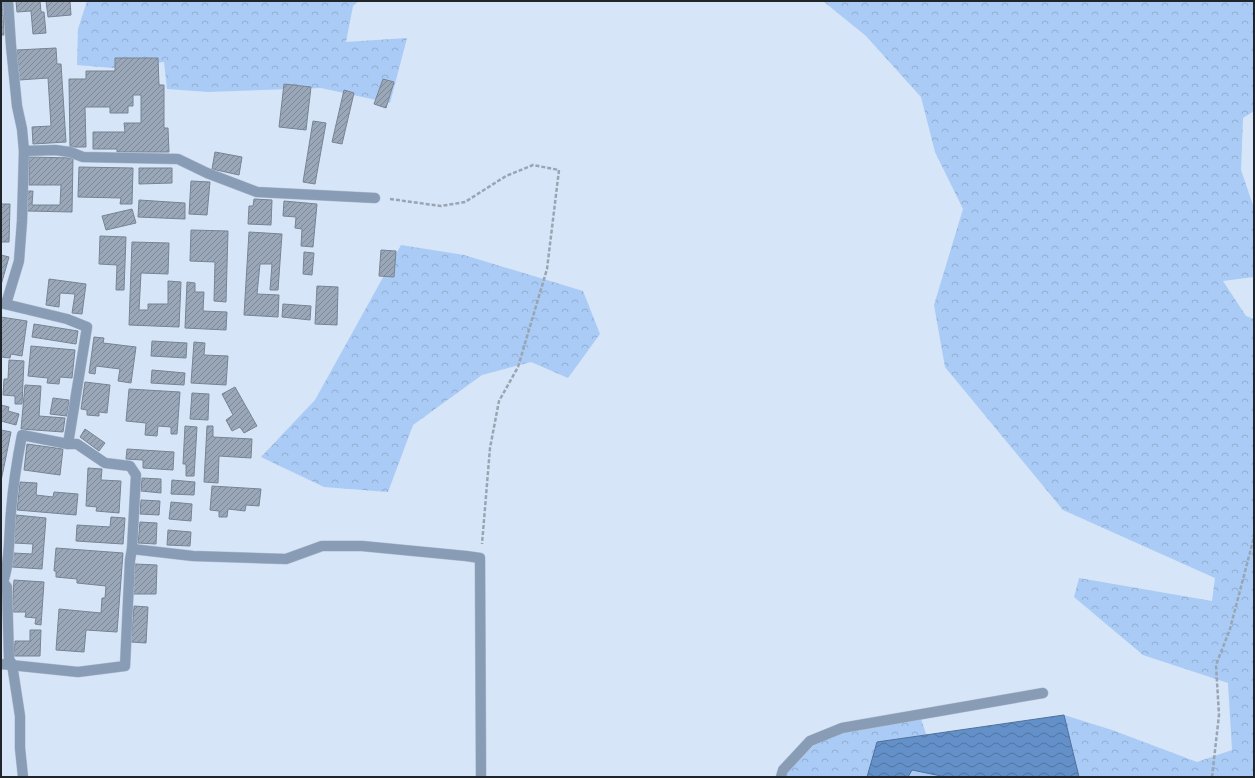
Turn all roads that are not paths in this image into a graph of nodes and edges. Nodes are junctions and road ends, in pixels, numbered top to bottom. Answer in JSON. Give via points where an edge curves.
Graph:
{"nodes":[{"id":1,"x":8,"y":1,"type":"edge"},
{"id":2,"x":24,"y":151,"type":"junction"},
{"id":3,"x":375,"y":198,"type":"road end"},
{"id":4,"x":4,"y":303,"type":"edge"},
{"id":5,"x":68,"y":444,"type":"junction"},
{"id":6,"x":132,"y":549,"type":"junction"},
{"id":7,"x":2,"y":582,"type":"edge"},
{"id":8,"x":1,"y":664,"type":"edge"},
{"id":9,"x":12,"y":664,"type":"junction"},
{"id":10,"x":1043,"y":693,"type":"dead end"},
{"id":11,"x":23,"y":777,"type":"edge"},
{"id":12,"x":481,"y":777,"type":"edge"},
{"id":13,"x":781,"y":777,"type":"edge"}],
"edges":[{"from":1,"to":2,"type":"street","via":[[16,98]]},
{"from":2,"to":3,"type":"street","via":[[55,150],[70,152],[83,158],[178,159],[257,192]]},
{"from":2,"to":4,"type":"street","via":[[19,261]]},
{"from":4,"to":5,"type":"street","via":[[67,319],[87,327]]},
{"from":5,"to":6,"type":"street","via":[[77,444],[105,463],[130,466],[136,476]]},
{"from":5,"to":7,"type":"street","via":[[22,435],[16,467],[6,569]]},
{"from":6,"to":9,"type":"street","via":[[125,666],[78,672]]},
{"from":6,"to":12,"type":"street","via":[[193,556],[286,559],[322,546],[362,546],[480,558]]},
{"from":7,"to":9,"type":"street","via":[[7,587],[9,658]]},
{"from":8,"to":9,"type":"street"},
{"from":9,"to":11,"type":"street","via":[[20,716]]},
{"from":10,"to":13,"type":"street","via":[[842,728],[810,741],[783,770]]}]}
